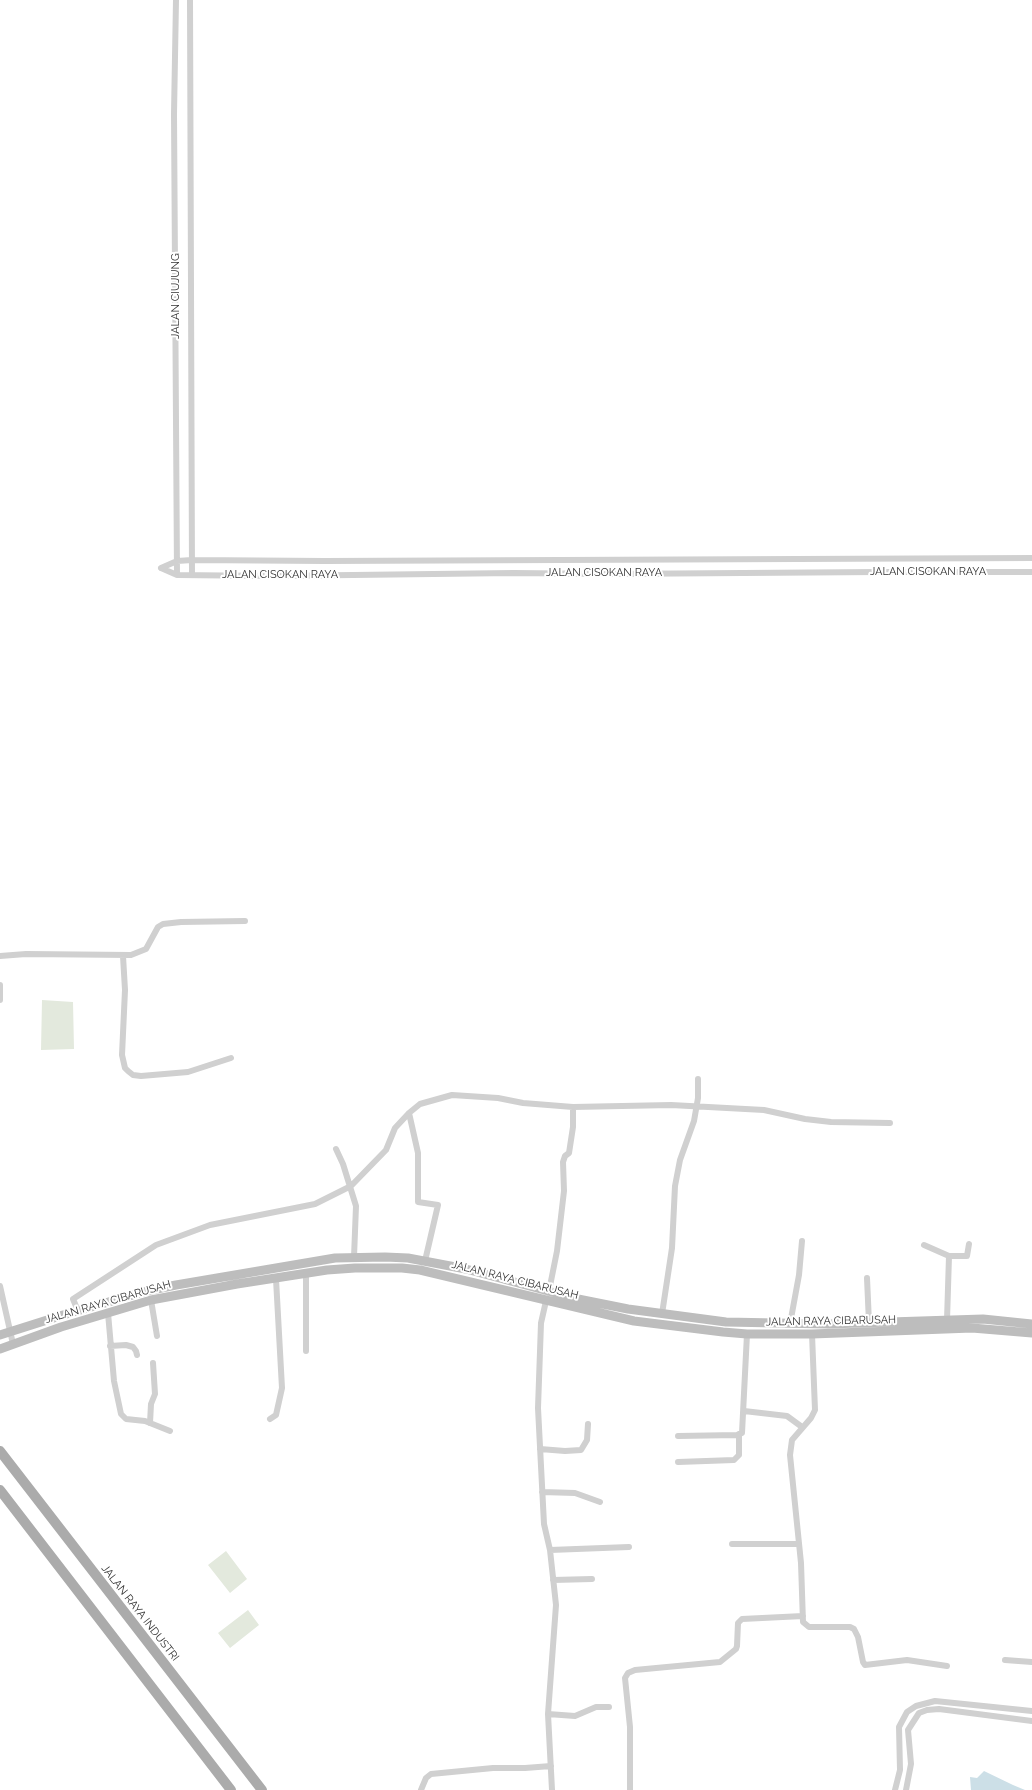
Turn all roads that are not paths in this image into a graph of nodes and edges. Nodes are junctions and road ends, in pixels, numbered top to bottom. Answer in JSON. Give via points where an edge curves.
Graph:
{"nodes":[{"id":1,"x":176,"y":0,"type":"edge"},
{"id":2,"x":190,"y":0,"type":"edge"},
{"id":3,"x":1032,"y":558,"type":"edge"},
{"id":4,"x":192,"y":560,"type":"junction"},
{"id":5,"x":177,"y":561,"type":"junction"},
{"id":6,"x":1032,"y":572,"type":"edge"},
{"id":7,"x":177,"y":575,"type":"junction"},
{"id":8,"x":192,"y":575,"type":"junction"},
{"id":9,"x":246,"y":921,"type":"dead end"},
{"id":10,"x":0,"y":956,"type":"edge"},
{"id":11,"x":123,"y":956,"type":"junction"},
{"id":12,"x":0,"y":986,"type":"edge"},
{"id":13,"x":0,"y":1000,"type":"edge"},
{"id":14,"x":231,"y":1058,"type":"dead end"},
{"id":15,"x":698,"y":1079,"type":"dead end"},
{"id":16,"x":697,"y":1106,"type":"junction"},
{"id":17,"x":573,"y":1107,"type":"junction"},
{"id":18,"x":409,"y":1113,"type":"junction"},
{"id":19,"x":890,"y":1123,"type":"dead end"},
{"id":20,"x":336,"y":1149,"type":"dead end"},
{"id":21,"x":351,"y":1186,"type":"junction"},
{"id":22,"x":802,"y":1241,"type":"dead end"},
{"id":23,"x":969,"y":1244,"type":"dead end"},
{"id":24,"x":924,"y":1245,"type":"dead end"},
{"id":25,"x":949,"y":1256,"type":"junction"},
{"id":26,"x":354,"y":1257,"type":"junction"},
{"id":27,"x":365,"y":1257,"type":"junction"},
{"id":28,"x":410,"y":1258,"type":"junction"},
{"id":29,"x":425,"y":1261,"type":"junction"},
{"id":30,"x":366,"y":1268,"type":"junction"},
{"id":31,"x":410,"y":1268,"type":"junction"},
{"id":32,"x":306,"y":1274,"type":"junction"},
{"id":33,"x":867,"y":1278,"type":"dead end"},
{"id":34,"x":276,"y":1279,"type":"junction"},
{"id":35,"x":0,"y":1286,"type":"edge"},
{"id":36,"x":549,"y":1291,"type":"junction"},
{"id":37,"x":151,"y":1300,"type":"junction"},
{"id":38,"x":546,"y":1301,"type":"junction"},
{"id":39,"x":78,"y":1311,"type":"junction"},
{"id":40,"x":108,"y":1313,"type":"junction"},
{"id":41,"x":662,"y":1314,"type":"junction"},
{"id":42,"x":947,"y":1320,"type":"junction"},
{"id":43,"x":869,"y":1323,"type":"junction"},
{"id":44,"x":791,"y":1324,"type":"junction"},
{"id":45,"x":1032,"y":1324,"type":"edge"},
{"id":46,"x":11,"y":1332,"type":"junction"},
{"id":47,"x":1032,"y":1333,"type":"edge"},
{"id":48,"x":748,"y":1334,"type":"junction"},
{"id":49,"x":792,"y":1334,"type":"junction"},
{"id":50,"x":812,"y":1334,"type":"junction"},
{"id":51,"x":0,"y":1335,"type":"edge"},
{"id":52,"x":157,"y":1336,"type":"dead end"},
{"id":53,"x":13,"y":1344,"type":"junction"},
{"id":54,"x":110,"y":1346,"type":"junction"},
{"id":55,"x":0,"y":1349,"type":"edge"},
{"id":56,"x":306,"y":1351,"type":"dead end"},
{"id":57,"x":137,"y":1355,"type":"dead end"},
{"id":58,"x":153,"y":1363,"type":"dead end"},
{"id":59,"x":744,"y":1411,"type":"junction"},
{"id":60,"x":270,"y":1419,"type":"dead end"},
{"id":61,"x":150,"y":1423,"type":"junction"},
{"id":62,"x":588,"y":1424,"type":"dead end"},
{"id":63,"x":802,"y":1427,"type":"junction"},
{"id":64,"x":170,"y":1431,"type":"dead end"},
{"id":65,"x":739,"y":1434,"type":"junction"},
{"id":66,"x":678,"y":1436,"type":"dead end"},
{"id":67,"x":540,"y":1449,"type":"junction"},
{"id":68,"x":0,"y":1451,"type":"edge"},
{"id":69,"x":678,"y":1462,"type":"dead end"},
{"id":70,"x":0,"y":1490,"type":"edge"},
{"id":71,"x":542,"y":1492,"type":"junction"},
{"id":72,"x":600,"y":1502,"type":"dead end"},
{"id":73,"x":732,"y":1544,"type":"dead end"},
{"id":74,"x":799,"y":1544,"type":"junction"},
{"id":75,"x":629,"y":1547,"type":"dead end"},
{"id":76,"x":550,"y":1550,"type":"junction"},
{"id":77,"x":592,"y":1579,"type":"dead end"},
{"id":78,"x":553,"y":1580,"type":"junction"},
{"id":79,"x":803,"y":1616,"type":"junction"},
{"id":80,"x":1005,"y":1660,"type":"dead end"},
{"id":81,"x":1032,"y":1662,"type":"edge"},
{"id":82,"x":947,"y":1666,"type":"dead end"},
{"id":83,"x":609,"y":1707,"type":"dead end"},
{"id":84,"x":1032,"y":1711,"type":"edge"},
{"id":85,"x":548,"y":1714,"type":"junction"},
{"id":86,"x":1032,"y":1721,"type":"edge"},
{"id":87,"x":551,"y":1766,"type":"junction"},
{"id":88,"x":231,"y":1790,"type":"edge"},
{"id":89,"x":262,"y":1790,"type":"edge"},
{"id":90,"x":421,"y":1790,"type":"edge"},
{"id":91,"x":552,"y":1790,"type":"edge"},
{"id":92,"x":630,"y":1790,"type":"edge"},
{"id":93,"x":895,"y":1790,"type":"edge"},
{"id":94,"x":906,"y":1790,"type":"edge"}],
"edges":[{"from":1,"to":5,"type":"street","name":"JALAN CIUJUNG","via":[[174,114]]},
{"from":2,"to":4,"type":"street"},
{"from":3,"to":4,"type":"street","name":"JALAN CISOKAN RAYA"},
{"from":4,"to":5,"type":"street","name":"JALAN CISOKAN RAYA"},
{"from":4,"to":8,"type":"street"},
{"from":5,"to":7,"type":"street","name":"JALAN CIUJUNG"},
{"from":5,"to":7,"type":"street","name":"JALAN CISOKAN RAYA","via":[[161,568]]},
{"from":6,"to":8,"type":"street","name":"JALAN CISOKAN RAYA"},
{"from":7,"to":8,"type":"street","name":"JALAN CISOKAN RAYA"},
{"from":9,"to":11,"type":"street","via":[[163,924],[158,927],[146,949],[138,954]]},
{"from":10,"to":11,"type":"street"},
{"from":11,"to":14,"type":"street","via":[[125,990],[122,1054],[125,1068],[133,1075],[160,1075],[188,1072]]},
{"from":12,"to":13,"type":"street"},
{"from":15,"to":16,"type":"street"},
{"from":16,"to":17,"type":"street"},
{"from":16,"to":19,"type":"street","via":[[764,1110],[831,1122]]},
{"from":16,"to":41,"type":"street","via":[[677,1171],[672,1248]]},
{"from":17,"to":18,"type":"street","via":[[452,1094],[420,1104]]},
{"from":17,"to":36,"type":"street","via":[[569,1153],[564,1156],[563,1162],[564,1191]]},
{"from":18,"to":21,"type":"street","via":[[394,1128],[386,1150]]},
{"from":18,"to":29,"type":"street","via":[[418,1153],[418,1202],[438,1205]]},
{"from":20,"to":21,"type":"street"},
{"from":21,"to":26,"type":"street","via":[[357,1212]]},
{"from":21,"to":39,"type":"street","via":[[315,1204],[210,1225],[156,1245],[73,1300]]},
{"from":22,"to":44,"type":"street"},
{"from":23,"to":25,"type":"street","via":[[967,1256]]},
{"from":24,"to":25,"type":"street"},
{"from":25,"to":42,"type":"street"},
{"from":26,"to":27,"type":"street","name":"JALAN RAYA CIBARUSAH"},
{"from":26,"to":39,"type":"street","name":"JALAN RAYA CIBARUSAH","via":[[176,1285]]},
{"from":27,"to":28,"type":"street","name":"JALAN RAYA CIBARUSAH"},
{"from":27,"to":30,"type":"street"},
{"from":28,"to":29,"type":"street","name":"JALAN RAYA CIBARUSAH"},
{"from":28,"to":31,"type":"street"},
{"from":29,"to":36,"type":"street","name":"JALAN RAYA CIBARUSAH"},
{"from":30,"to":31,"type":"street","name":"JALAN RAYA CIBARUSAH"},
{"from":30,"to":32,"type":"street","name":"JALAN RAYA CIBARUSAH"},
{"from":31,"to":38,"type":"street","name":"JALAN RAYA CIBARUSAH"},
{"from":32,"to":34,"type":"street","name":"JALAN RAYA CIBARUSAH"},
{"from":32,"to":56,"type":"street"},
{"from":33,"to":43,"type":"street"},
{"from":34,"to":37,"type":"street","name":"JALAN RAYA CIBARUSAH"},
{"from":34,"to":60,"type":"street","via":[[282,1388],[276,1415]]},
{"from":35,"to":46,"type":"street"},
{"from":36,"to":41,"type":"street","name":"JALAN RAYA CIBARUSAH"},
{"from":37,"to":40,"type":"street","name":"JALAN RAYA CIBARUSAH"},
{"from":37,"to":52,"type":"street"},
{"from":38,"to":48,"type":"street","name":"JALAN RAYA CIBARUSAH","via":[[634,1321]]},
{"from":38,"to":67,"type":"street","via":[[541,1323],[538,1408]]},
{"from":39,"to":46,"type":"street","name":"JALAN RAYA CIBARUSAH"},
{"from":40,"to":53,"type":"street","name":"JALAN RAYA CIBARUSAH"},
{"from":40,"to":54,"type":"street"},
{"from":41,"to":44,"type":"street","name":"JALAN RAYA CIBARUSAH","via":[[726,1322]]},
{"from":42,"to":43,"type":"street","name":"JALAN RAYA CIBARUSAH"},
{"from":42,"to":45,"type":"street","name":"JALAN RAYA CIBARUSAH","via":[[983,1318]]},
{"from":43,"to":44,"type":"street","name":"JALAN RAYA CIBARUSAH"},
{"from":44,"to":49,"type":"street"},
{"from":46,"to":51,"type":"street","name":"JALAN RAYA CIBARUSAH"},
{"from":46,"to":53,"type":"street"},
{"from":47,"to":50,"type":"street","name":"JALAN RAYA CIBARUSAH","via":[[972,1328]]},
{"from":48,"to":49,"type":"street","name":"JALAN RAYA CIBARUSAH"},
{"from":48,"to":59,"type":"street"},
{"from":49,"to":50,"type":"street","name":"JALAN RAYA CIBARUSAH"},
{"from":50,"to":63,"type":"street","via":[[815,1410]]},
{"from":53,"to":55,"type":"street","name":"JALAN RAYA CIBARUSAH"},
{"from":54,"to":57,"type":"street","via":[[126,1345],[132,1347]]},
{"from":54,"to":61,"type":"street","via":[[121,1414],[126,1419]]},
{"from":58,"to":61,"type":"street","via":[[155,1394],[151,1404]]},
{"from":59,"to":63,"type":"street","via":[[786,1416]]},
{"from":59,"to":65,"type":"street","via":[[742,1432]]},
{"from":61,"to":64,"type":"street"},
{"from":62,"to":67,"type":"street","via":[[587,1440],[581,1450],[565,1452]]},
{"from":63,"to":74,"type":"street","via":[[792,1440],[790,1455]]},
{"from":65,"to":66,"type":"street"},
{"from":65,"to":69,"type":"street","via":[[739,1455],[734,1460]]},
{"from":67,"to":71,"type":"street"},
{"from":68,"to":89,"type":"main road","name":"JALAN RAYA INDUSTRI"},
{"from":70,"to":88,"type":"main road"},
{"from":71,"to":72,"type":"street","via":[[574,1493]]},
{"from":71,"to":76,"type":"street","via":[[544,1524]]},
{"from":73,"to":74,"type":"street"},
{"from":74,"to":79,"type":"street"},
{"from":75,"to":76,"type":"street"},
{"from":76,"to":78,"type":"street"},
{"from":77,"to":78,"type":"street"},
{"from":78,"to":85,"type":"street","via":[[556,1615]]},
{"from":79,"to":82,"type":"street","via":[[803,1622],[809,1627],[854,1629],[865,1665],[907,1660]]},
{"from":79,"to":92,"type":"street","via":[[742,1620],[738,1623],[736,1649],[720,1662],[635,1670],[628,1673],[625,1678],[630,1727]]},
{"from":80,"to":81,"type":"street"},
{"from":83,"to":85,"type":"street","via":[[596,1707],[575,1716]]},
{"from":84,"to":93,"type":"street","via":[[936,1701],[916,1706],[907,1712],[899,1727],[900,1770]]},
{"from":85,"to":87,"type":"street"},
{"from":86,"to":94,"type":"street","via":[[939,1709],[920,1713],[908,1730],[911,1764]]},
{"from":87,"to":90,"type":"street","via":[[431,1774],[426,1778]]},
{"from":87,"to":91,"type":"street"}]}
